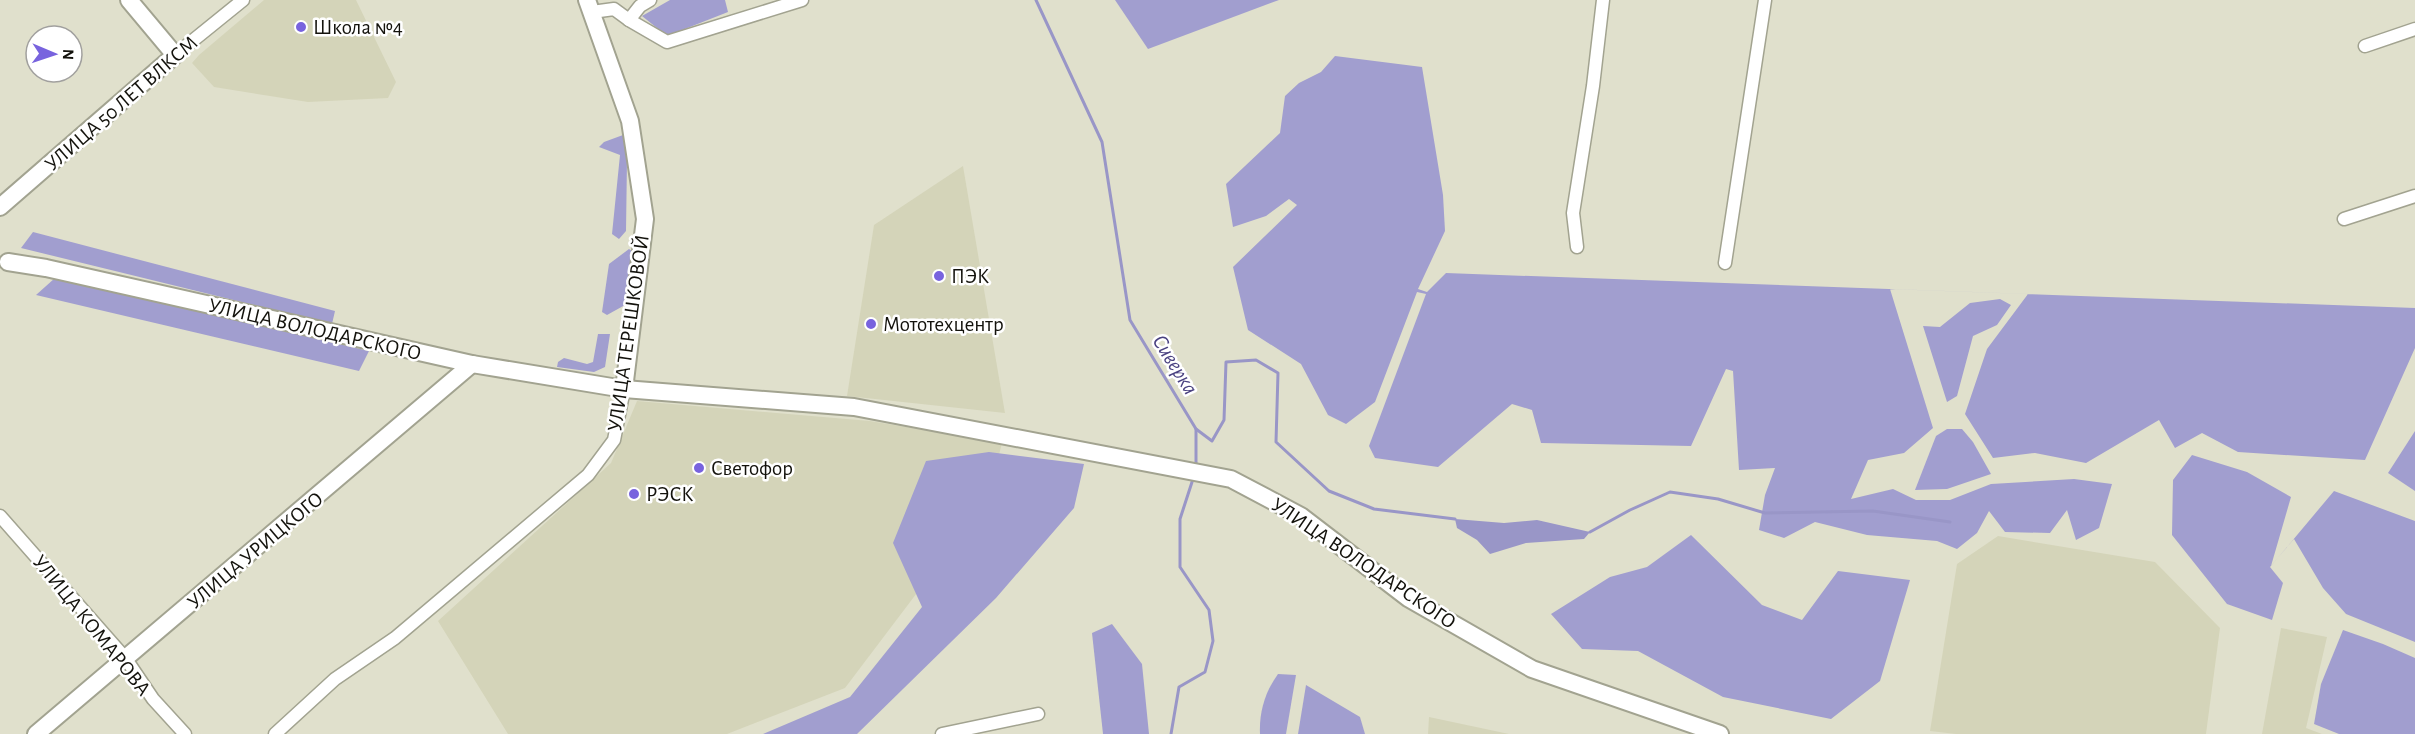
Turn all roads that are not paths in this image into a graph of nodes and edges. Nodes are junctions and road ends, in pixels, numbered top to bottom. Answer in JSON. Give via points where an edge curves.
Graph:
{"nodes":[{"id":1,"x":129,"y":0,"type":"edge"},
{"id":2,"x":243,"y":0,"type":"edge"},
{"id":3,"x":650,"y":0,"type":"edge"},
{"id":4,"x":802,"y":0,"type":"edge"},
{"id":5,"x":1603,"y":0,"type":"edge"},
{"id":6,"x":1765,"y":0,"type":"edge"},
{"id":7,"x":590,"y":6,"type":"edge"},
{"id":8,"x":629,"y":20,"type":"junction"},
{"id":9,"x":2415,"y":29,"type":"edge"},
{"id":10,"x":2365,"y":46,"type":"dead end"},
{"id":11,"x":175,"y":55,"type":"junction"},
{"id":12,"x":2415,"y":196,"type":"edge"},
{"id":13,"x":0,"y":207,"type":"edge"},
{"id":14,"x":2344,"y":219,"type":"dead end"},
{"id":15,"x":1577,"y":248,"type":"dead end"},
{"id":16,"x":2,"y":262,"type":"edge"},
{"id":17,"x":1725,"y":263,"type":"dead end"},
{"id":18,"x":472,"y":364,"type":"junction"},
{"id":19,"x":624,"y":388,"type":"junction"},
{"id":20,"x":0,"y":516,"type":"edge"},
{"id":21,"x":126,"y":659,"type":"junction"},
{"id":22,"x":1038,"y":714,"type":"dead end"},
{"id":23,"x":36,"y":734,"type":"edge"},
{"id":24,"x":185,"y":734,"type":"edge"},
{"id":25,"x":274,"y":734,"type":"edge"},
{"id":26,"x":942,"y":734,"type":"edge"},
{"id":27,"x":1720,"y":734,"type":"edge"}],
"edges":[{"from":1,"to":11,"type":"main road"},
{"from":2,"to":11,"type":"street","name":"УЛИЦА 50 ЛЕТ ВЛКСМ"},
{"from":3,"to":8,"type":"street"},
{"from":4,"to":8,"type":"street","via":[[668,42]]},
{"from":5,"to":15,"type":"street","via":[[1573,213]]},
{"from":6,"to":17,"type":"street"},
{"from":7,"to":8,"type":"street","via":[[614,9]]},
{"from":7,"to":19,"type":"main road","name":"УЛИЦА ТЕРЕШКОВОЙ","via":[[630,121],[645,219]]},
{"from":9,"to":10,"type":"street"},
{"from":11,"to":13,"type":"main road","name":"УЛИЦА 50 ЛЕТ ВЛКСМ"},
{"from":12,"to":14,"type":"street"},
{"from":16,"to":18,"type":"main road","name":"УЛИЦА ВОЛОДАРСКОГО","via":[[46,268]]},
{"from":18,"to":19,"type":"main road","name":"УЛИЦА ВОЛОДАРСКОГО"},
{"from":18,"to":21,"type":"main road","name":"УЛИЦА УРИЦКОГО"},
{"from":19,"to":25,"type":"street","name":"УЛИЦА ТЕРЕШКОВОЙ","via":[[614,440],[588,475],[395,638],[334,679]]},
{"from":19,"to":27,"type":"main road","name":"УЛИЦА ВОЛОДАРСКОГО","via":[[854,407],[1231,479],[1301,516],[1408,598],[1532,669]]},
{"from":20,"to":21,"type":"street","name":"УЛИЦА КОМАРОВА"},
{"from":21,"to":23,"type":"main road","name":"УЛИЦА УРИЦКОГО"},
{"from":21,"to":24,"type":"street","name":"УЛИЦА КОМАРОВА","via":[[153,699]]},
{"from":22,"to":26,"type":"street"}]}
